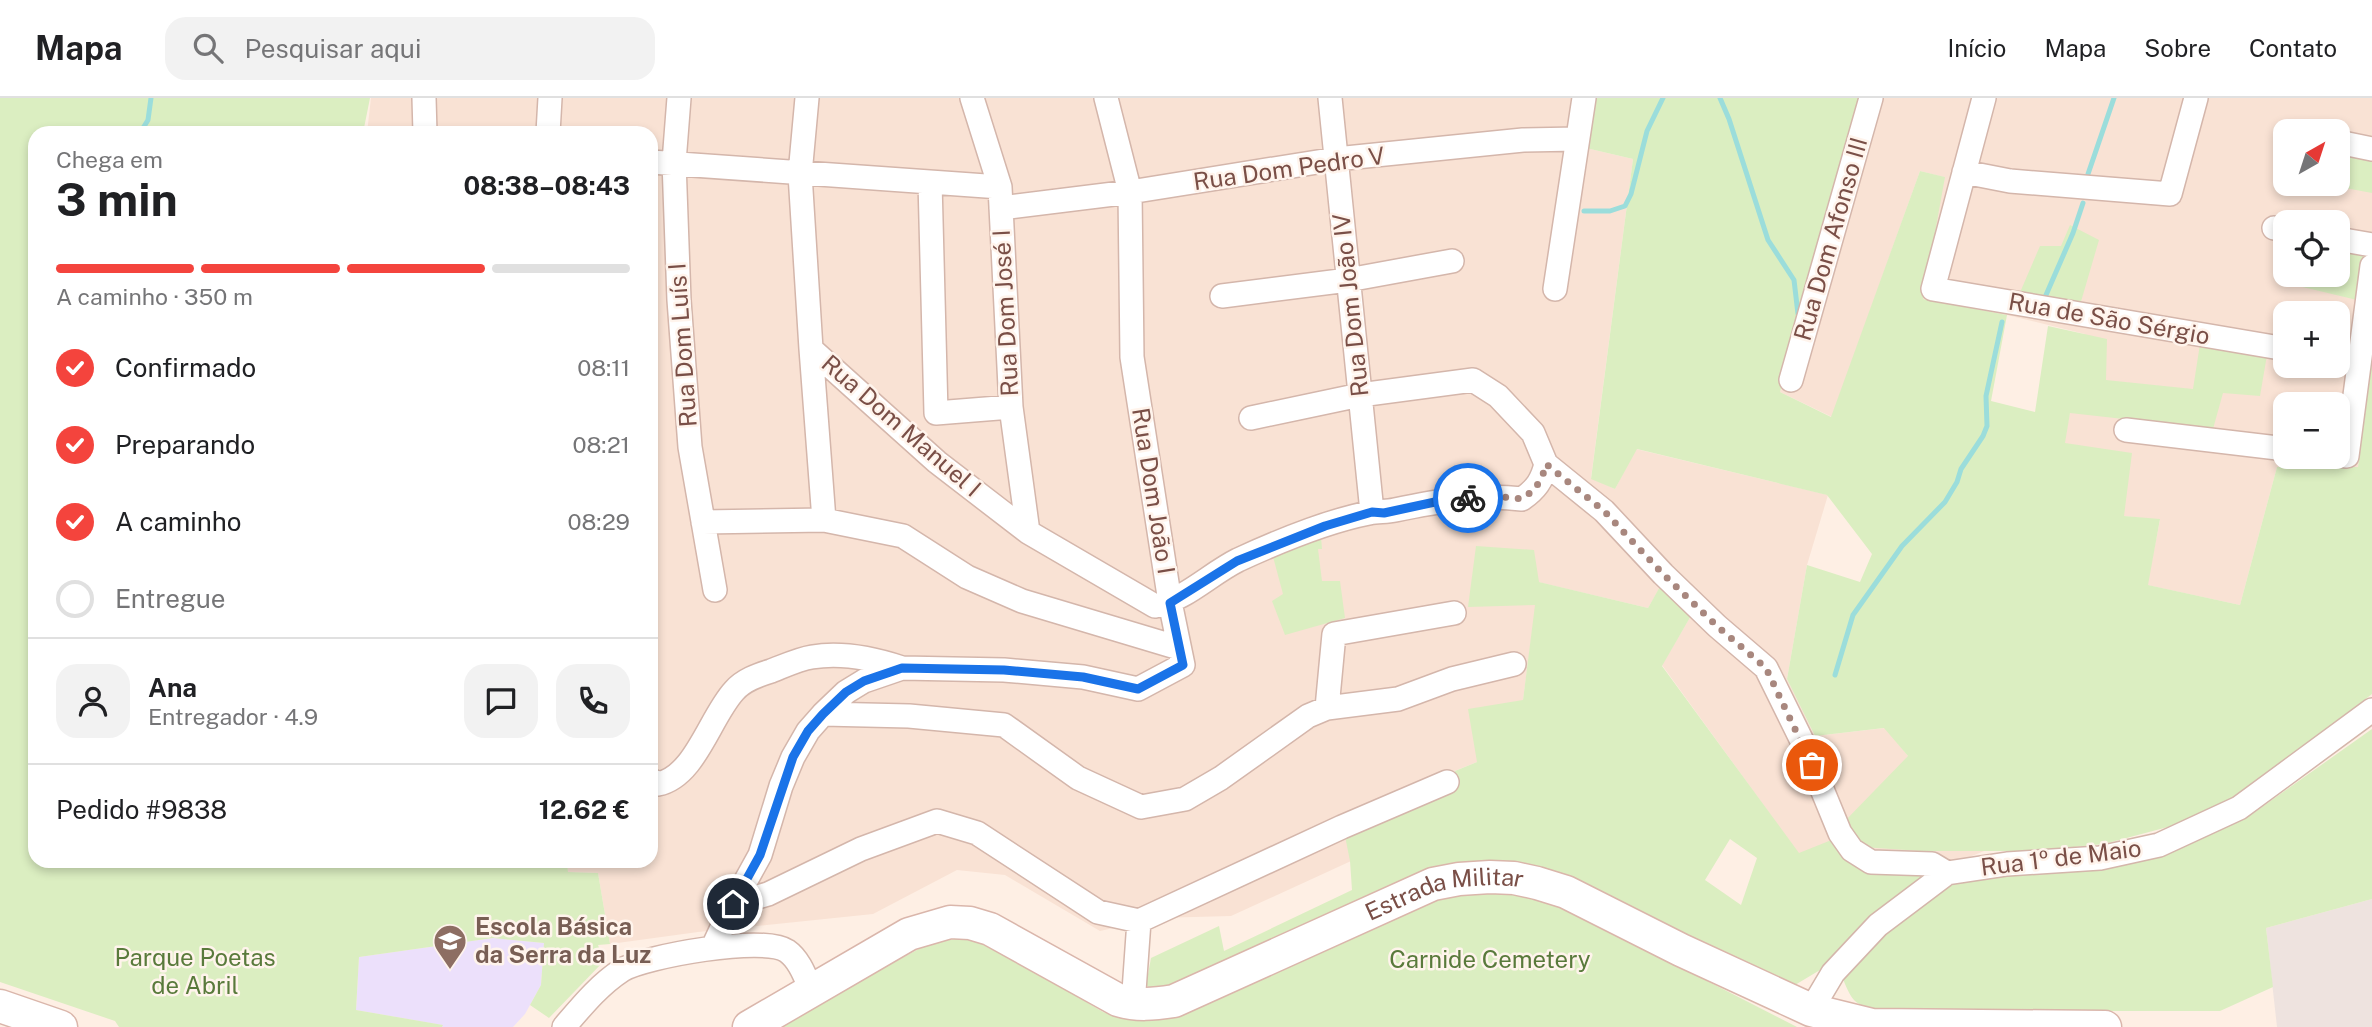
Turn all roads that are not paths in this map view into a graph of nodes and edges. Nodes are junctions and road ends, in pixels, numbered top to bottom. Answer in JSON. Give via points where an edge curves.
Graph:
{"nodes":[{"id":1,"x":424,"y":98,"type":"edge"},
{"id":2,"x":550,"y":98,"type":"edge"},
{"id":3,"x":679,"y":98,"type":"edge"},
{"id":4,"x":807,"y":98,"type":"edge"},
{"id":5,"x":972,"y":98,"type":"edge"},
{"id":6,"x":1106,"y":98,"type":"edge"},
{"id":7,"x":1330,"y":98,"type":"edge"},
{"id":8,"x":1584,"y":98,"type":"edge"},
{"id":9,"x":1871,"y":98,"type":"edge"},
{"id":10,"x":1984,"y":98,"type":"edge"},
{"id":11,"x":2196,"y":98,"type":"edge"},
{"id":12,"x":425,"y":126,"type":"edge"},
{"id":13,"x":548,"y":126,"type":"edge"},
{"id":14,"x":1577,"y":138,"type":"junction"},
{"id":15,"x":2350,"y":144,"type":"edge"},
{"id":16,"x":2372,"y":149,"type":"edge"},
{"id":17,"x":1336,"y":159,"type":"junction"},
{"id":18,"x":662,"y":162,"type":"edge"},
{"id":19,"x":1964,"y":172,"type":"junction"},
{"id":20,"x":800,"y":174,"type":"junction"},
{"id":21,"x":930,"y":183,"type":"junction"},
{"id":22,"x":1130,"y":192,"type":"junction"},
{"id":23,"x":1001,"y":197,"type":"junction"},
{"id":24,"x":2350,"y":241,"type":"edge"},
{"id":25,"x":2372,"y":245,"type":"edge"},
{"id":26,"x":1452,"y":261,"type":"dead end"},
{"id":27,"x":2372,"y":266,"type":"edge"},
{"id":28,"x":1348,"y":280,"type":"junction"},
{"id":29,"x":1555,"y":289,"type":"dead end"},
{"id":30,"x":1222,"y":296,"type":"dead end"},
{"id":31,"x":2273,"y":347,"type":"edge"},
{"id":32,"x":811,"y":348,"type":"junction"},
{"id":33,"x":2350,"y":356,"type":"edge"},
{"id":34,"x":1791,"y":380,"type":"dead end"},
{"id":35,"x":1360,"y":395,"type":"junction"},
{"id":36,"x":1011,"y":407,"type":"junction"},
{"id":37,"x":1251,"y":418,"type":"dead end"},
{"id":38,"x":2126,"y":430,"type":"dead end"},
{"id":39,"x":2273,"y":447,"type":"edge"},
{"id":40,"x":1546,"y":464,"type":"junction"},
{"id":41,"x":1372,"y":512,"type":"junction"},
{"id":42,"x":824,"y":520,"type":"junction"},
{"id":43,"x":703,"y":522,"type":"junction"},
{"id":44,"x":1028,"y":532,"type":"junction"},
{"id":45,"x":715,"y":590,"type":"dead end"},
{"id":46,"x":1170,"y":603,"type":"junction"},
{"id":47,"x":1454,"y":613,"type":"dead end"},
{"id":48,"x":1178,"y":648,"type":"junction"},
{"id":49,"x":1514,"y":664,"type":"dead end"},
{"id":50,"x":902,"y":668,"type":"junction"},
{"id":51,"x":1327,"y":708,"type":"junction"},
{"id":52,"x":2372,"y":710,"type":"edge"},
{"id":53,"x":823,"y":714,"type":"junction"},
{"id":54,"x":1447,"y":782,"type":"dead end"},
{"id":55,"x":658,"y":784,"type":"edge"},
{"id":56,"x":1947,"y":873,"type":"junction"},
{"id":57,"x":733,"y":904,"type":"junction"},
{"id":58,"x":1139,"y":921,"type":"junction"},
{"id":59,"x":713,"y":947,"type":"junction"},
{"id":60,"x":812,"y":992,"type":"junction"},
{"id":61,"x":1133,"y":1005,"type":"junction"},
{"id":62,"x":0,"y":1006,"type":"edge"},
{"id":63,"x":1811,"y":1010,"type":"junction"},
{"id":64,"x":61,"y":1027,"type":"edge"},
{"id":65,"x":564,"y":1027,"type":"edge"},
{"id":66,"x":749,"y":1027,"type":"edge"},
{"id":67,"x":2105,"y":1027,"type":"edge"}],
"edges":[{"from":1,"to":12,"type":"street"},
{"from":2,"to":13,"type":"street"},
{"from":3,"to":18,"type":"street","name":"Rua Dom Luís I"},
{"from":4,"to":20,"type":"street","name":"Rua Dom Manuel I"},
{"from":5,"to":23,"type":"street","name":"Rua Dom José I"},
{"from":6,"to":22,"type":"street","name":"Rua Dom João I"},
{"from":7,"to":17,"type":"street","name":"Rua Dom João IV"},
{"from":8,"to":14,"type":"street"},
{"from":9,"to":34,"type":"street","name":"Rua Dom Afonso III"},
{"from":10,"to":19,"type":"street"},
{"from":11,"to":19,"type":"street","via":[[2171,194],[2010,181]]},
{"from":14,"to":17,"type":"street","name":"Rua Dom Pedro V"},
{"from":14,"to":29,"type":"street"},
{"from":15,"to":16,"type":"street"},
{"from":17,"to":22,"type":"street","name":"Rua Dom Pedro V"},
{"from":17,"to":28,"type":"street","name":"Rua Dom João IV"},
{"from":18,"to":20,"type":"street","name":"Rua Dom Pedro V"},
{"from":18,"to":43,"type":"street","name":"Rua Dom Luís I","via":[[680,300],[690,447]]},
{"from":19,"to":31,"type":"street","name":"Rua de São Sérgio","via":[[1933,289]]},
{"from":20,"to":21,"type":"street","name":"Rua Dom Pedro V"},
{"from":20,"to":32,"type":"street","name":"Rua Dom Manuel I"},
{"from":21,"to":23,"type":"street","name":"Rua Dom Pedro V"},
{"from":21,"to":36,"type":"street","via":[[936,413]]},
{"from":22,"to":23,"type":"street","name":"Rua Dom Pedro V"},
{"from":22,"to":46,"type":"street","name":"Rua Dom João I","via":[[1132,357]]},
{"from":23,"to":36,"type":"street","name":"Rua Dom José I"},
{"from":24,"to":25,"type":"street"},
{"from":26,"to":28,"type":"street"},
{"from":27,"to":33,"type":"street"},
{"from":28,"to":30,"type":"street"},
{"from":28,"to":35,"type":"street","name":"Rua Dom João IV"},
{"from":32,"to":42,"type":"street"},
{"from":32,"to":44,"type":"street","name":"Rua Dom Manuel I","via":[[937,462]]},
{"from":35,"to":37,"type":"street"},
{"from":35,"to":40,"type":"street","via":[[1473,380],[1498,396],[1534,433]]},
{"from":35,"to":41,"type":"street","name":"Rua Dom João IV"},
{"from":36,"to":44,"type":"street","name":"Rua Dom José I"},
{"from":38,"to":39,"type":"street"},
{"from":40,"to":41,"type":"street","via":[[1535,489],[1522,499],[1449,499]]},
{"from":40,"to":56,"type":"street","via":[[1604,511],[1663,574],[1766,668],[1840,833],[1852,850],[1871,862],[1932,864]]},
{"from":41,"to":46,"type":"street","via":[[1237,561]]},
{"from":42,"to":43,"type":"street"},
{"from":42,"to":48,"type":"street","via":[[903,536],[967,577],[1022,601]]},
{"from":43,"to":45,"type":"street","name":"Rua Dom Luís I"},
{"from":44,"to":46,"type":"street","name":"Rua Dom Manuel I","via":[[1155,606]]},
{"from":46,"to":48,"type":"street","name":"Rua Dom João I"},
{"from":47,"to":51,"type":"street","via":[[1334,634]]},
{"from":48,"to":50,"type":"street","via":[[1183,665],[1138,689],[1030,672]]},
{"from":49,"to":51,"type":"street","via":[[1452,679],[1398,699]]},
{"from":50,"to":53,"type":"street","via":[[864,681]]},
{"from":50,"to":55,"type":"street","via":[[879,660],[812,657],[752,677],[735,689],[684,771],[670,782]]},
{"from":51,"to":53,"type":"street","via":[[1308,716],[1185,799],[1142,807],[1078,778],[1004,725]]},
{"from":52,"to":56,"type":"street","name":"Rua 1º de Maio","via":[[2239,808],[2159,845],[2100,858]]},
{"from":53,"to":57,"type":"street","via":[[793,757],[760,855]]},
{"from":54,"to":58,"type":"street"},
{"from":56,"to":63,"type":"street","name":"Rua 1º de Maio","via":[[1878,925],[1833,973]]},
{"from":57,"to":58,"type":"street","via":[[768,894],[861,849],[937,821],[977,833],[1098,912]]},
{"from":57,"to":59,"type":"street"},
{"from":58,"to":61,"type":"street"},
{"from":59,"to":60,"type":"street","via":[[786,950],[801,967]]},
{"from":59,"to":65,"type":"street","via":[[626,968],[603,983]]},
{"from":60,"to":61,"type":"street","name":"Estrada Militar","via":[[909,934],[950,922],[990,929]]},
{"from":60,"to":66,"type":"street","name":"Estrada Militar"},
{"from":61,"to":63,"type":"street","name":"Estrada Militar","via":[[1174,1001],[1433,884],[1490,877],[1525,880],[1566,892]]},
{"from":62,"to":64,"type":"street"},
{"from":63,"to":67,"type":"street","name":"Estrada Militar","via":[[1872,1025]]}]}
